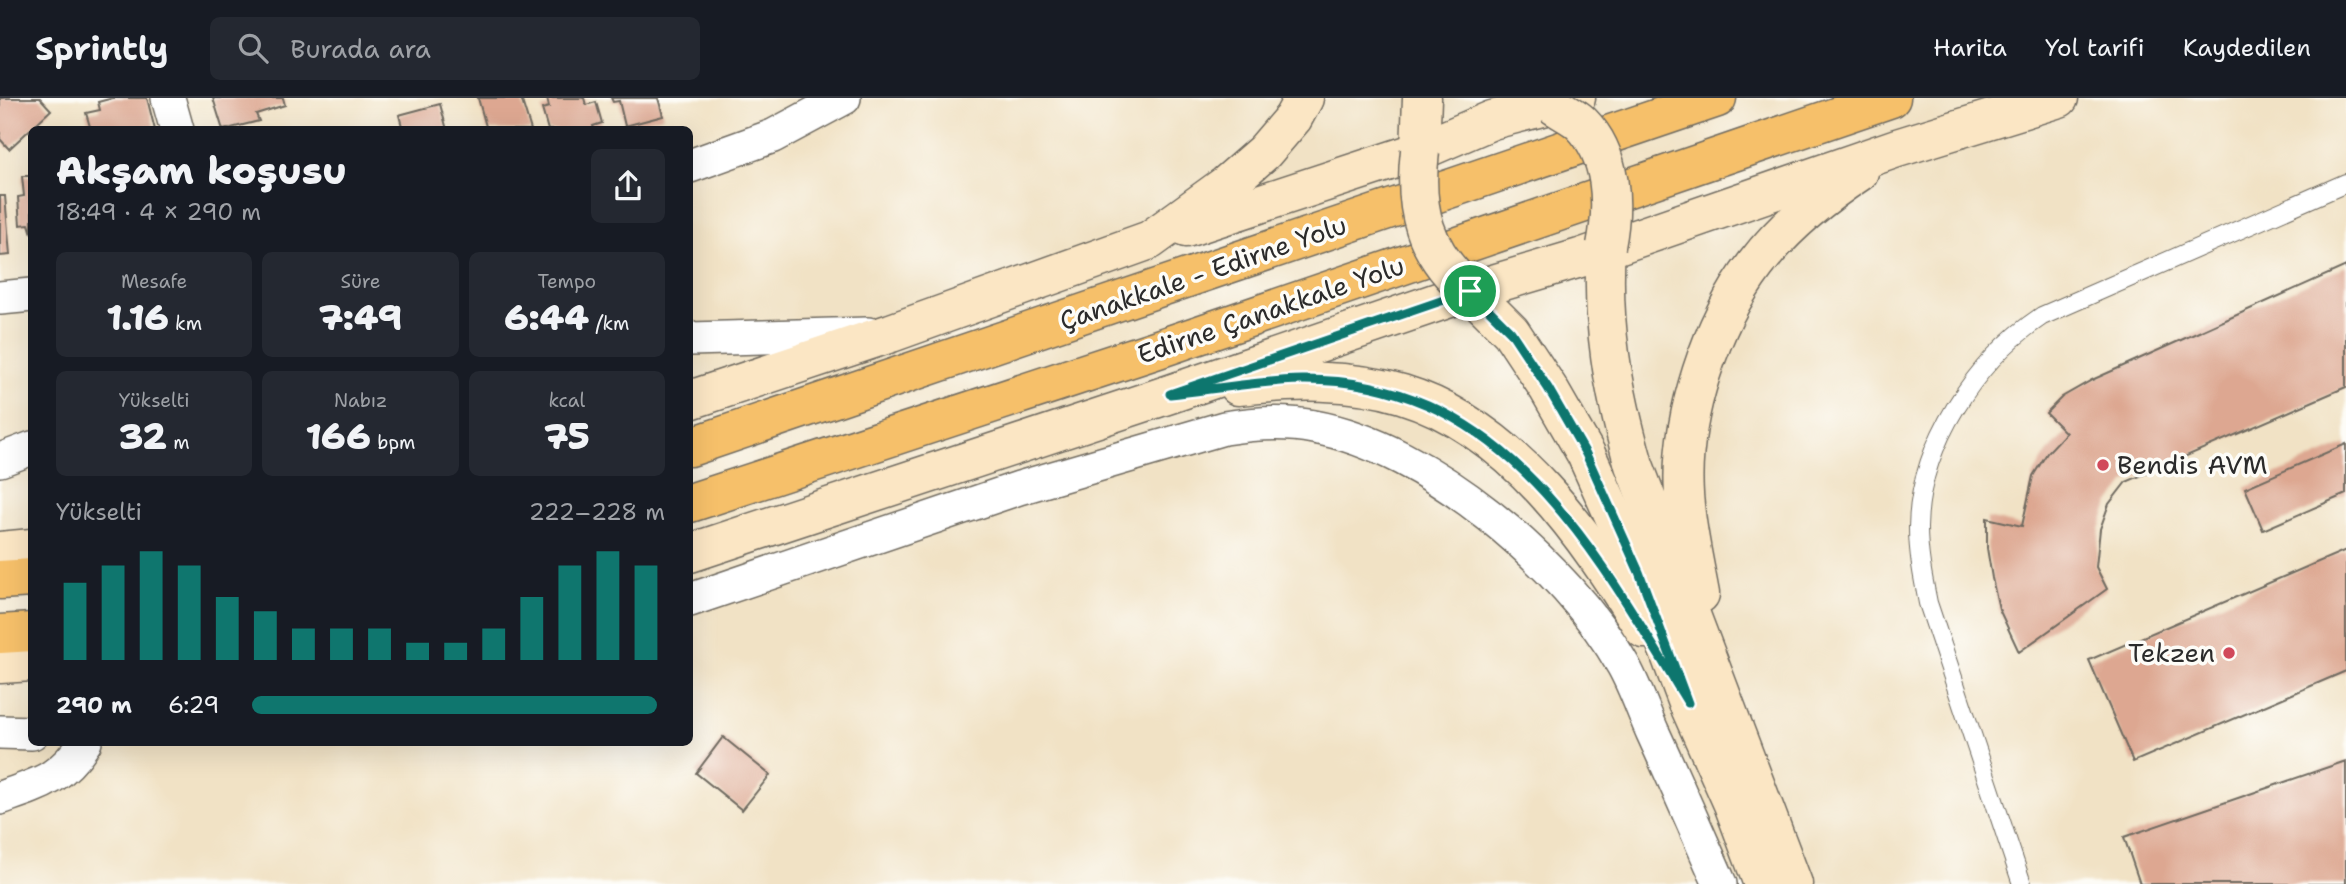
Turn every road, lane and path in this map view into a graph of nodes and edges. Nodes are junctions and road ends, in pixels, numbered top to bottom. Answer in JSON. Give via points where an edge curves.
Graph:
{"nodes":[{"id":1,"x":168,"y":98,"type":"edge"},
{"id":2,"x":844,"y":98,"type":"edge"},
{"id":3,"x":1304,"y":98,"type":"edge"},
{"id":4,"x":1422,"y":98,"type":"edge"},
{"id":5,"x":1717,"y":98,"type":"edge"},
{"id":6,"x":1891,"y":98,"type":"edge"},
{"id":7,"x":2059,"y":98,"type":"edge"},
{"id":8,"x":1559,"y":100,"type":"edge"},
{"id":9,"x":176,"y":126,"type":"edge"},
{"id":10,"x":1897,"y":148,"type":"junction"},
{"id":11,"x":1420,"y":150,"type":"junction"},
{"id":12,"x":693,"y":165,"type":"edge"},
{"id":13,"x":2346,"y":183,"type":"edge"},
{"id":14,"x":1150,"y":240,"type":"junction"},
{"id":15,"x":1606,"y":246,"type":"junction"},
{"id":16,"x":1470,"y":291,"type":"junction"},
{"id":17,"x":28,"y":295,"type":"edge"},
{"id":18,"x":0,"y":298,"type":"edge"},
{"id":19,"x":891,"y":333,"type":"junction"},
{"id":20,"x":693,"y":339,"type":"edge"},
{"id":21,"x":1170,"y":394,"type":"junction"},
{"id":22,"x":693,"y":399,"type":"edge"},
{"id":23,"x":693,"y":446,"type":"edge"},
{"id":24,"x":28,"y":450,"type":"edge"},
{"id":25,"x":0,"y":460,"type":"edge"},
{"id":26,"x":693,"y":502,"type":"edge"},
{"id":27,"x":28,"y":548,"type":"edge"},
{"id":28,"x":0,"y":551,"type":"edge"},
{"id":29,"x":693,"y":552,"type":"edge"},
{"id":30,"x":28,"y":578,"type":"edge"},
{"id":31,"x":0,"y":580,"type":"edge"},
{"id":32,"x":693,"y":599,"type":"edge"},
{"id":33,"x":28,"y":632,"type":"edge"},
{"id":34,"x":0,"y":634,"type":"edge"},
{"id":35,"x":28,"y":662,"type":"edge"},
{"id":36,"x":0,"y":664,"type":"edge"},
{"id":37,"x":1700,"y":689,"type":"junction"},
{"id":38,"x":0,"y":732,"type":"edge"},
{"id":39,"x":28,"y":733,"type":"edge"},
{"id":40,"x":82,"y":746,"type":"edge"},
{"id":41,"x":0,"y":798,"type":"edge"},
{"id":42,"x":1720,"y":884,"type":"edge"},
{"id":43,"x":1763,"y":884,"type":"edge"},
{"id":44,"x":1793,"y":884,"type":"edge"},
{"id":45,"x":2022,"y":884,"type":"edge"}],
"edges":[{"from":1,"to":9,"type":"street"},
{"from":2,"to":12,"type":"street","via":[[773,136]]},
{"from":3,"to":14,"type":"main road","via":[[1264,152]]},
{"from":4,"to":11,"type":"main road"},
{"from":5,"to":23,"type":"highway","name":"Çanakkale - Edirne Yolu"},
{"from":6,"to":26,"type":"highway","name":"Edirne Çanakkale Yolu","via":[[1158,349]]},
{"from":7,"to":10,"type":"main road"},
{"from":8,"to":11,"type":"main road","via":[[1492,120]]},
{"from":8,"to":15,"type":"main road","bridge":true,"via":[[1580,122],[1605,165],[1611,219]]},
{"from":10,"to":15,"type":"main road"},
{"from":10,"to":37,"type":"main road","via":[[1834,189],[1789,226],[1755,265],[1701,373],[1685,437],[1684,494]]},
{"from":11,"to":14,"type":"main road"},
{"from":11,"to":16,"type":"main road","bridge":true,"via":[[1416,182],[1424,228],[1447,272]]},
{"from":13,"to":45,"type":"lane","via":[[2042,316],[2014,336],[1977,374],[1944,430],[1923,494],[1918,526],[1921,564],[1928,603]]},
{"from":14,"to":19,"type":"main road"},
{"from":15,"to":16,"type":"main road"},
{"from":15,"to":37,"type":"main road","via":[[1603,286],[1615,397]]},
{"from":16,"to":21,"type":"main road"},
{"from":16,"to":37,"type":"main road","via":[[1511,332],[1548,388],[1586,454],[1639,572]]},
{"from":17,"to":18,"type":"street"},
{"from":19,"to":20,"type":"street"},
{"from":19,"to":22,"type":"main road"},
{"from":21,"to":29,"type":"main road"},
{"from":21,"to":37,"type":"main road","via":[[1303,380],[1402,394],[1462,420],[1516,461],[1566,516],[1625,599]]},
{"from":24,"to":25,"type":"street"},
{"from":27,"to":28,"type":"main road"},
{"from":30,"to":31,"type":"highway"},
{"from":32,"to":42,"type":"street","via":[[1019,488],[1224,428],[1285,423],[1342,434],[1411,464],[1469,502],[1536,556],[1588,613],[1623,666]]},
{"from":33,"to":34,"type":"highway"},
{"from":35,"to":36,"type":"main road"},
{"from":37,"to":43,"type":"main road","via":[[1733,804]]},
{"from":37,"to":44,"type":"main road"},
{"from":38,"to":39,"type":"street"},
{"from":40,"to":41,"type":"street","via":[[55,778]]}]}
